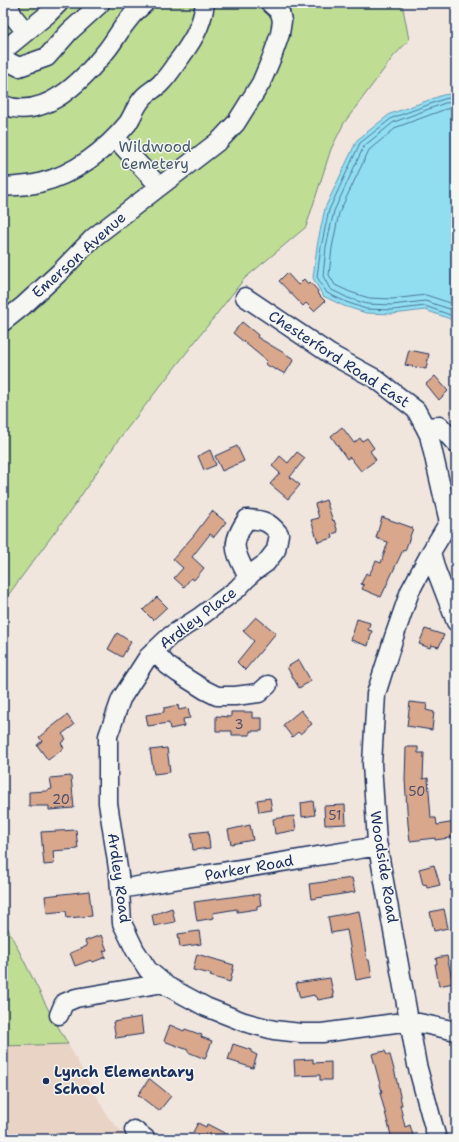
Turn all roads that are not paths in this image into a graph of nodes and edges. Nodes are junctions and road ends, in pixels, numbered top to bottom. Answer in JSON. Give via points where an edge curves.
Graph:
{"nodes":[{"id":1,"x":8,"y":3,"type":"edge"},
{"id":2,"x":59,"y":3,"type":"edge"},
{"id":3,"x":145,"y":3,"type":"edge"},
{"id":4,"x":205,"y":3,"type":"edge"},
{"id":5,"x":270,"y":3,"type":"edge"},
{"id":6,"x":100,"y":4,"type":"dead end"},
{"id":7,"x":26,"y":32,"type":"junction"},
{"id":8,"x":3,"y":49,"type":"edge"},
{"id":9,"x":3,"y":59,"type":"edge"},
{"id":10,"x":3,"y":105,"type":"edge"},
{"id":11,"x":114,"y":138,"type":"junction"},
{"id":12,"x":159,"y":186,"type":"junction"},
{"id":13,"x":3,"y":187,"type":"edge"},
{"id":14,"x":245,"y":297,"type":"dead end"},
{"id":15,"x":3,"y":322,"type":"edge"},
{"id":16,"x":425,"y":427,"type":"junction"},
{"id":17,"x":456,"y":444,"type":"edge"},
{"id":18,"x":452,"y":517,"type":"edge"},
{"id":19,"x":431,"y":552,"type":"junction"},
{"id":20,"x":248,"y":578,"type":"dead end"},
{"id":21,"x":456,"y":622,"type":"edge"},
{"id":22,"x":151,"y":654,"type":"junction"},
{"id":23,"x":268,"y":685,"type":"dead end"},
{"id":24,"x":378,"y":846,"type":"junction"},
{"id":25,"x":120,"y":888,"type":"junction"},
{"id":26,"x":164,"y":983,"type":"junction"},
{"id":27,"x":59,"y":1015,"type":"dead end"},
{"id":28,"x":410,"y":1021,"type":"junction"},
{"id":29,"x":456,"y":1031,"type":"edge"},
{"id":30,"x":437,"y":1139,"type":"edge"}],
"edges":[{"from":1,"to":7,"type":"street","via":[[13,16]]},
{"from":2,"to":7,"type":"street"},
{"from":3,"to":10,"type":"street","via":[[130,17],[107,50],[79,82],[58,98],[40,106],[22,109]]},
{"from":4,"to":11,"type":"street","via":[[196,36],[161,84],[142,98],[128,122]]},
{"from":5,"to":12,"type":"street","name":"Emerson Avenue","via":[[280,12],[280,34],[260,83],[236,123],[220,140]]},
{"from":6,"to":9,"type":"street","via":[[69,32],[47,57],[18,68]]},
{"from":7,"to":8,"type":"street"},
{"from":11,"to":12,"type":"street"},
{"from":11,"to":13,"type":"street","via":[[94,156],[59,176],[39,183]]},
{"from":12,"to":15,"type":"street","name":"Emerson Avenue","via":[[93,238],[50,281]]},
{"from":14,"to":16,"type":"street","name":"Chesterford Road East","via":[[330,354],[376,379],[416,410]]},
{"from":16,"to":17,"type":"street","via":[[440,426]]},
{"from":16,"to":18,"type":"street","name":"Chesterford Road East"},
{"from":18,"to":19,"type":"street","name":"Woodside Road"},
{"from":19,"to":21,"type":"street"},
{"from":19,"to":24,"type":"street","name":"Woodside Road","via":[[410,591],[376,694],[372,764]]},
{"from":20,"to":22,"type":"street","name":"Ardley Place","via":[[237,590],[170,636]]},
{"from":22,"to":23,"type":"street","via":[[217,696],[259,693]]},
{"from":22,"to":25,"type":"street","name":"Ardley Road","via":[[121,700],[108,736],[108,803]]},
{"from":24,"to":25,"type":"street","name":"Parker Road"},
{"from":24,"to":28,"type":"street","name":"Woodside Road"},
{"from":25,"to":26,"type":"street","name":"Ardley Road","via":[[122,922],[148,970]]},
{"from":26,"to":27,"type":"street","via":[[76,998],[64,1003]]},
{"from":26,"to":28,"type":"street","name":"Ardley Road","via":[[206,1007],[244,1022],[274,1030],[322,1033]]},
{"from":28,"to":29,"type":"street"},
{"from":28,"to":30,"type":"street","name":"Woodside Road","via":[[418,1065]]}]}
